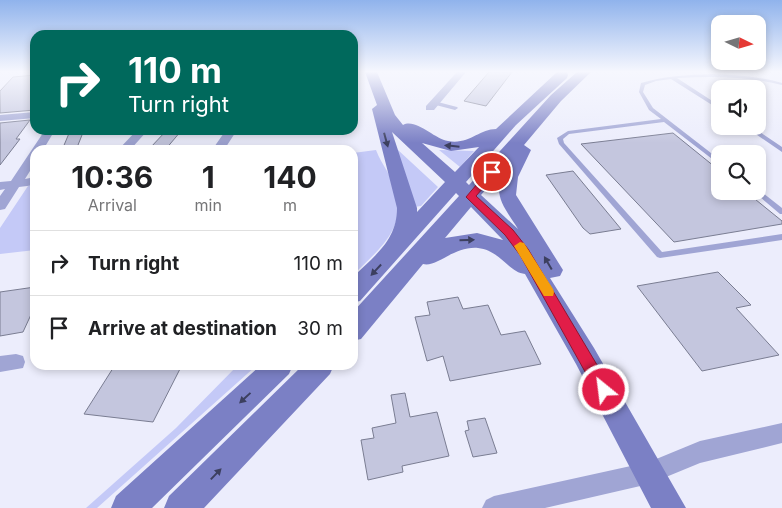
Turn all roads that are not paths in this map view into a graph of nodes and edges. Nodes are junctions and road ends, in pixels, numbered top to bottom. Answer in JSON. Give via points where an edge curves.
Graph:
{"nodes":[{"id":1,"x":376,"y":96,"type":"edge"},
{"id":2,"x":380,"y":96,"type":"edge"},
{"id":3,"x":385,"y":96,"type":"edge"},
{"id":4,"x":440,"y":96,"type":"edge"},
{"id":5,"x":540,"y":96,"type":"edge"},
{"id":6,"x":559,"y":96,"type":"edge"},
{"id":7,"x":644,"y":96,"type":"edge"},
{"id":8,"x":556,"y":98,"type":"junction"},
{"id":9,"x":432,"y":105,"type":"joint"},
{"id":10,"x":455,"y":108,"type":"dead end"},
{"id":11,"x":30,"y":115,"type":"edge"},
{"id":12,"x":0,"y":118,"type":"edge"},
{"id":13,"x":665,"y":120,"type":"junction"},
{"id":14,"x":511,"y":122,"type":"junction"},
{"id":15,"x":138,"y":135,"type":"edge"},
{"id":16,"x":760,"y":135,"type":"edge"},
{"id":17,"x":129,"y":145,"type":"edge"},
{"id":18,"x":782,"y":150,"type":"edge"},
{"id":19,"x":711,"y":157,"type":"edge"},
{"id":20,"x":30,"y":162,"type":"edge"},
{"id":21,"x":30,"y":182,"type":"edge"},
{"id":22,"x":15,"y":184,"type":"junction"},
{"id":23,"x":0,"y":186,"type":"edge"},
{"id":24,"x":463,"y":190,"type":"junction"},
{"id":25,"x":766,"y":199,"type":"edge"},
{"id":26,"x":0,"y":206,"type":"edge"},
{"id":27,"x":782,"y":212,"type":"edge"},
{"id":28,"x":782,"y":237,"type":"edge"},
{"id":29,"x":399,"y":246,"type":"junction"},
{"id":30,"x":358,"y":288,"type":"edge"},
{"id":31,"x":386,"y":295,"type":"junction"},
{"id":32,"x":358,"y":325,"type":"edge"},
{"id":33,"x":585,"y":356,"type":"junction"},
{"id":34,"x":275,"y":370,"type":"edge"},
{"id":35,"x":316,"y":370,"type":"edge"},
{"id":36,"x":782,"y":433,"type":"edge"},
{"id":37,"x":649,"y":473,"type":"junction"},
{"id":38,"x":128,"y":508,"type":"edge"},
{"id":39,"x":181,"y":508,"type":"edge"},
{"id":40,"x":494,"y":508,"type":"edge"},
{"id":41,"x":669,"y":508,"type":"edge"}],
"edges":[{"from":1,"to":29,"type":"main road","one_way":true,"via":[[407,208]]},
{"from":2,"to":24,"type":"main road","via":[[397,128]]},
{"from":14,"to":3,"type":"main road","one_way":true,"via":[[475,145],[454,147],[439,144],[403,122]]},
{"from":4,"to":9,"type":"street"},
{"from":5,"to":14,"type":"main road"},
{"from":6,"to":8,"type":"main road"},
{"from":7,"to":13,"type":"lane","via":[[651,109]]},
{"from":8,"to":24,"type":"main road"},
{"from":33,"to":8,"type":"main road","one_way":true,"via":[[562,291],[511,204],[507,191],[512,167]]},
{"from":9,"to":10,"type":"lane"},
{"from":11,"to":12,"type":"street"},
{"from":13,"to":19,"type":"lane"},
{"from":13,"to":28,"type":"lane","via":[[568,133],[560,138],[660,255]]},
{"from":14,"to":24,"type":"main road"},
{"from":15,"to":17,"type":"street"},
{"from":16,"to":18,"type":"lane"},
{"from":20,"to":22,"type":"street"},
{"from":21,"to":22,"type":"street"},
{"from":22,"to":23,"type":"street"},
{"from":22,"to":26,"type":"street"},
{"from":24,"to":29,"type":"main road"},
{"from":24,"to":31,"type":"main road"},
{"from":24,"to":33,"type":"main road","via":[[502,225],[520,247]]},
{"from":25,"to":27,"type":"lane"},
{"from":29,"to":30,"type":"main road","one_way":true},
{"from":31,"to":32,"type":"main road"},
{"from":31,"to":33,"type":"main road","one_way":true,"via":[[446,244],[465,239],[490,242],[517,258],[550,311]]},
{"from":33,"to":37,"type":"main road"},
{"from":34,"to":38,"type":"main road","one_way":true},
{"from":39,"to":35,"type":"main road","one_way":true},
{"from":36,"to":37,"type":"street","via":[[700,452]]},
{"from":37,"to":40,"type":"street"},
{"from":37,"to":41,"type":"main road"}]}
